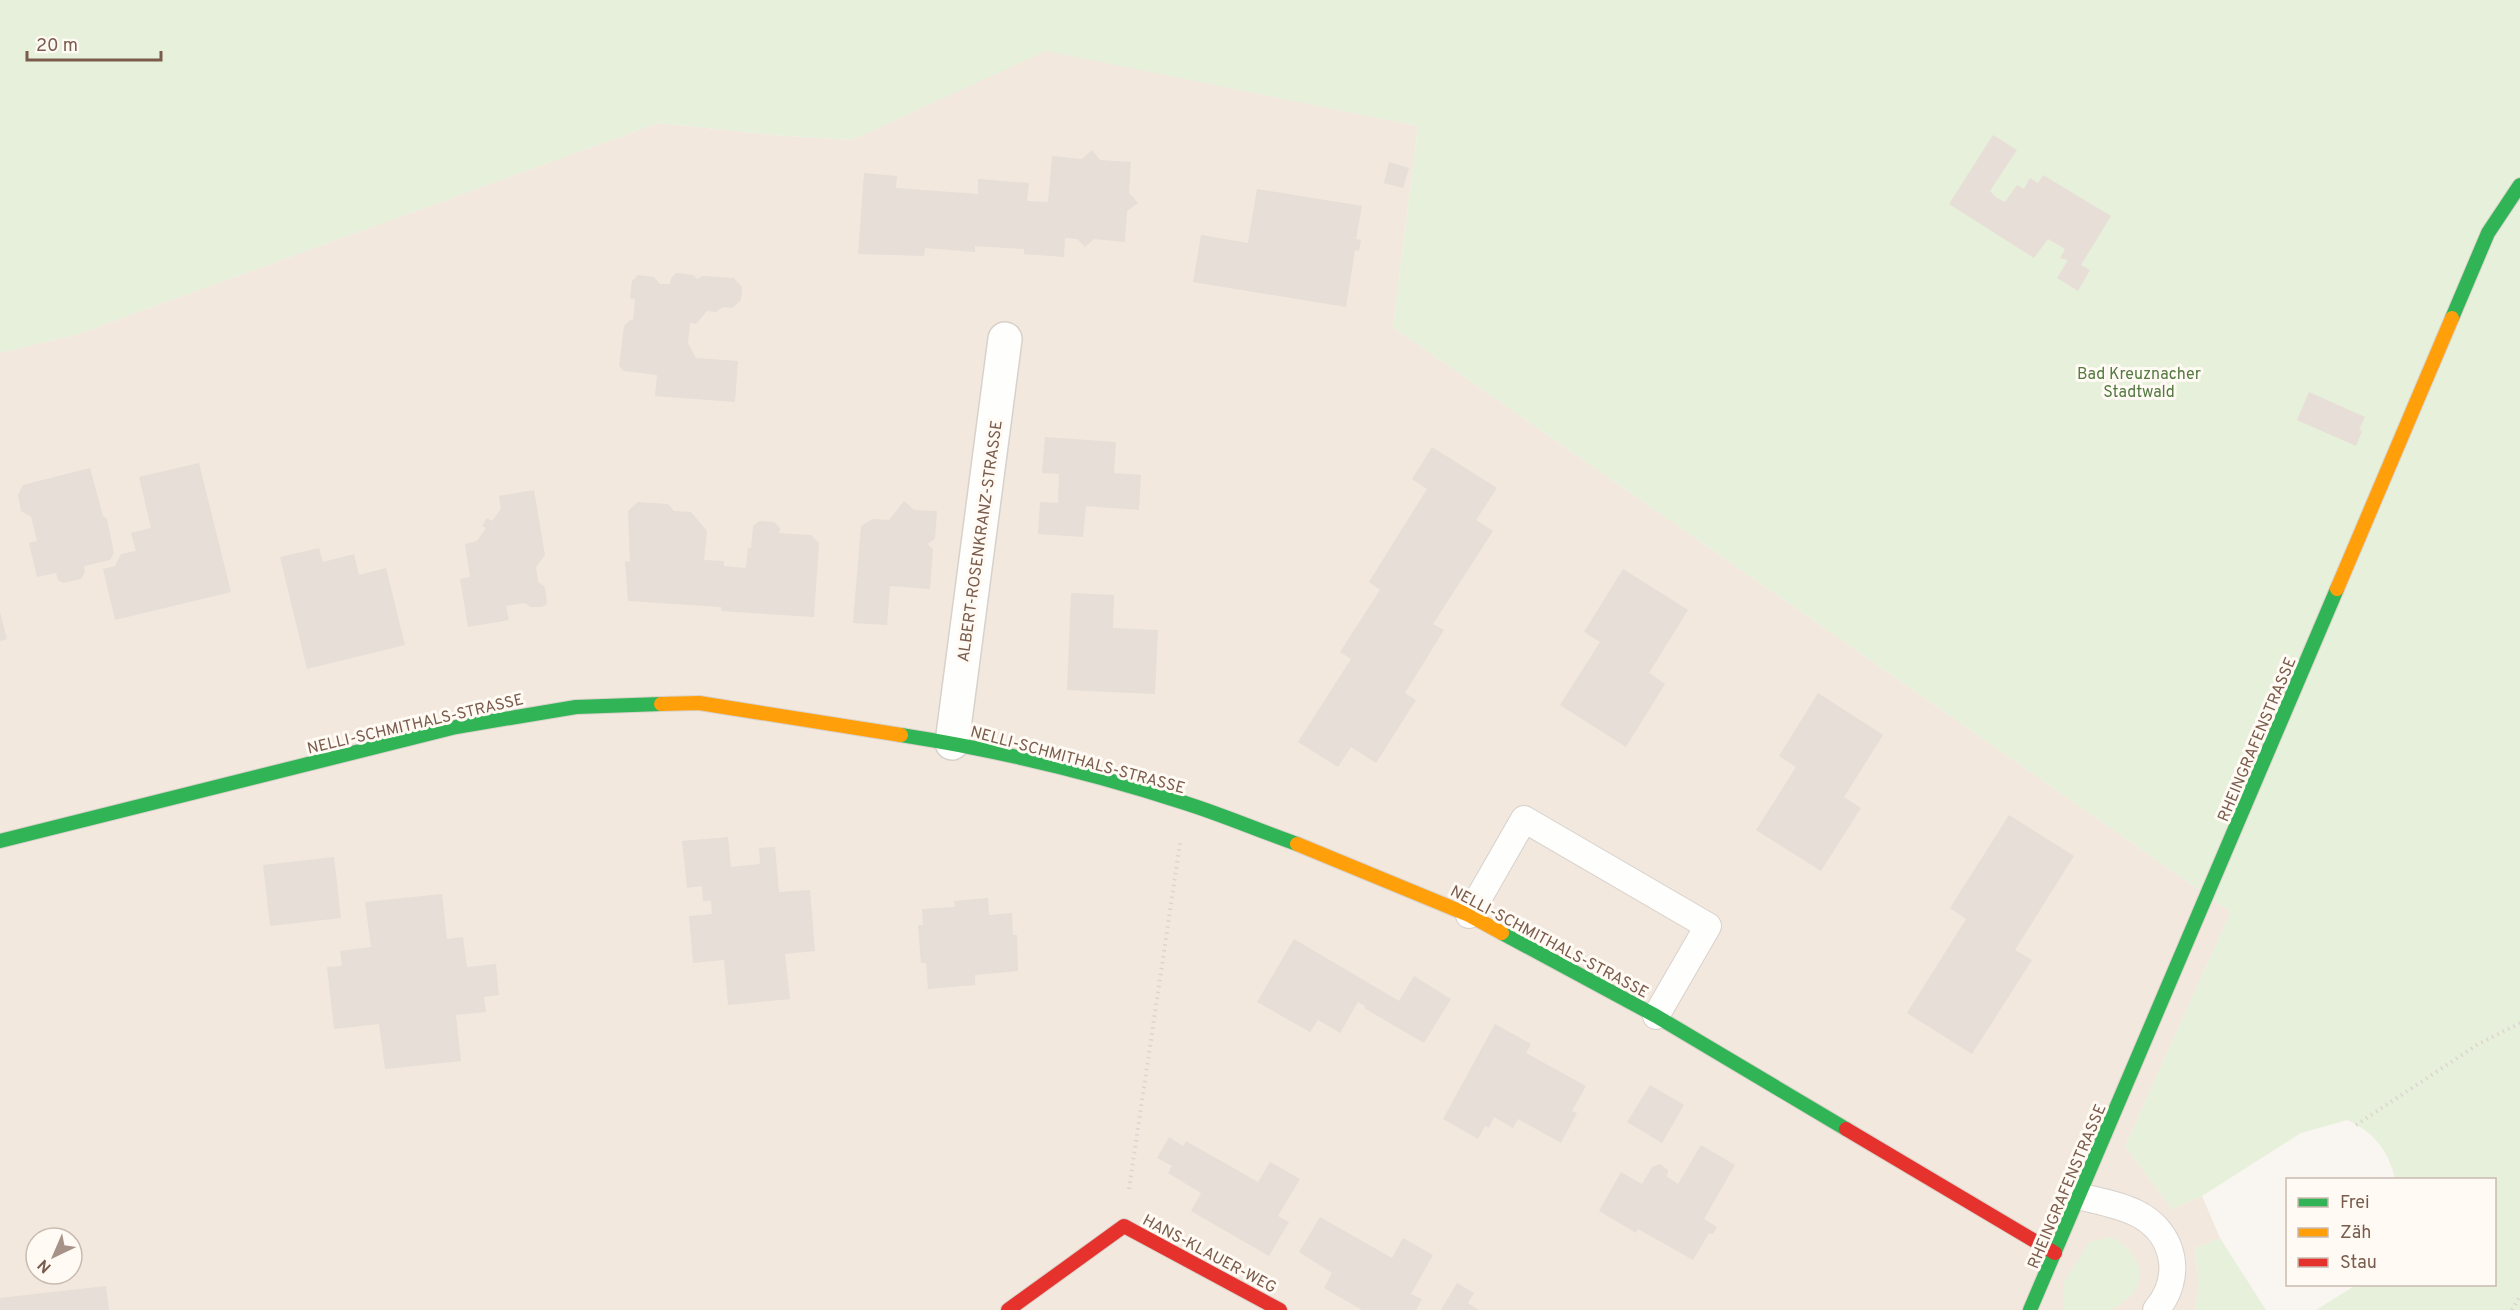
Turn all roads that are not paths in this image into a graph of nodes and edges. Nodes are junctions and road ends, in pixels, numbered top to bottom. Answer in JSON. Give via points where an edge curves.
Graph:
{"nodes":[{"id":1,"x":2520,"y":185,"type":"edge"},
{"id":2,"x":1005,"y":339,"type":"dead end"},
{"id":3,"x":952,"y":743,"type":"junction"},
{"id":4,"x":0,"y":841,"type":"edge"},
{"id":5,"x":1469,"y":915,"type":"junction"},
{"id":6,"x":1656,"y":1016,"type":"junction"},
{"id":7,"x":2078,"y":1196,"type":"junction"},
{"id":8,"x":2055,"y":1253,"type":"junction"},
{"id":9,"x":1008,"y":1310,"type":"edge"},
{"id":10,"x":1280,"y":1310,"type":"edge"},
{"id":11,"x":2030,"y":1310,"type":"edge"},
{"id":12,"x":2156,"y":1310,"type":"edge"}],
"edges":[{"from":1,"to":7,"type":"street","name":"RHEINGRAFENSTRASSE","via":[[2488,233]]},
{"from":2,"to":3,"type":"street","name":"ALBERT-ROSENKRANZ-STRASSE"},
{"from":3,"to":4,"type":"street","name":"NELLI-SCHMITHALS-STRASSE","via":[[699,703],[576,707],[456,727]]},
{"from":3,"to":5,"type":"street","name":"NELLI-SCHMITHALS-STRASSE","via":[[1070,770],[1185,803],[1326,855]]},
{"from":5,"to":6,"type":"street","name":"NELLI-SCHMITHALS-STRASSE"},
{"from":5,"to":6,"type":"lane","via":[[1524,819],[1708,926]]},
{"from":6,"to":8,"type":"street","name":"NELLI-SCHMITHALS-STRASSE"},
{"from":7,"to":8,"type":"street","name":"RHEINGRAFENSTRASSE"},
{"from":7,"to":12,"type":"lane","via":[[2136,1213],[2163,1238],[2172,1258],[2173,1276]]},
{"from":8,"to":11,"type":"street","name":"RHEINGRAFENSTRASSE"},
{"from":9,"to":10,"type":"street","name":"HANS-KLAUER-WEG","via":[[1124,1226]]}]}
